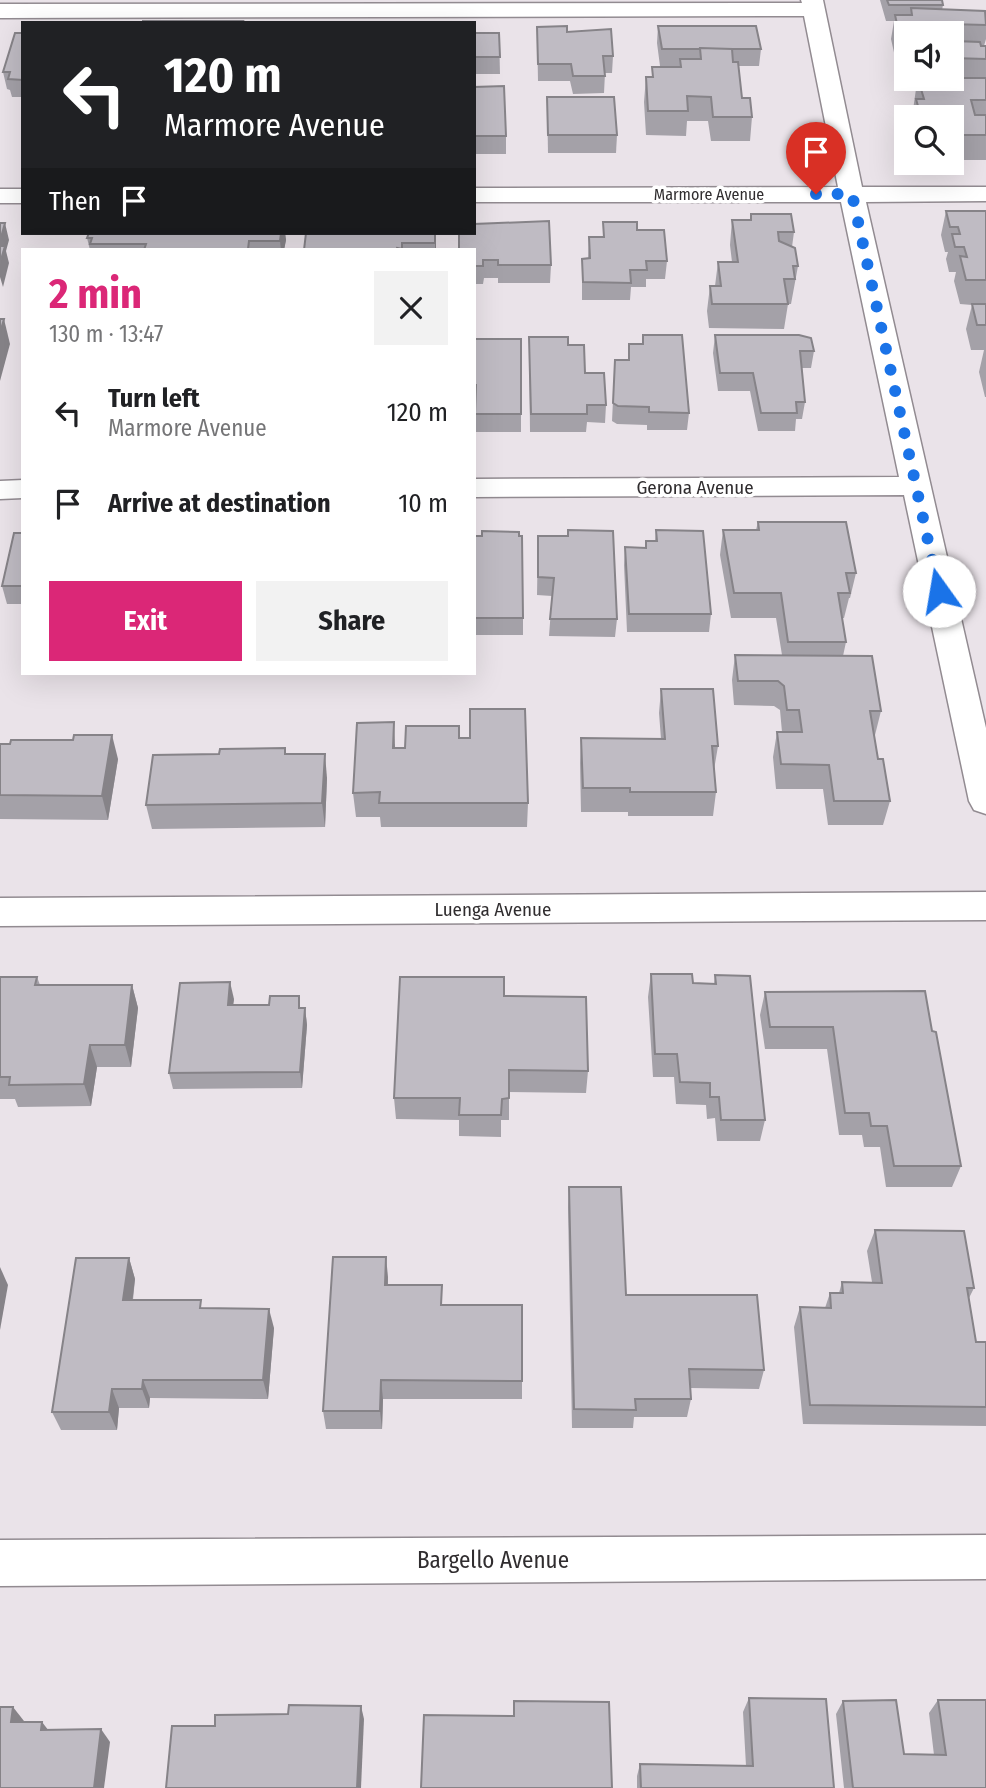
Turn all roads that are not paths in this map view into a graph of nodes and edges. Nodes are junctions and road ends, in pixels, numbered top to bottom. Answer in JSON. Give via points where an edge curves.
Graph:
{"nodes":[{"id":1,"x":813,"y":4,"type":"edge"},
{"id":2,"x":0,"y":11,"type":"edge"},
{"id":3,"x":852,"y":194,"type":"junction"},
{"id":4,"x":986,"y":194,"type":"edge"},
{"id":5,"x":476,"y":195,"type":"edge"},
{"id":6,"x":0,"y":196,"type":"edge"},
{"id":7,"x":21,"y":196,"type":"edge"},
{"id":8,"x":915,"y":486,"type":"junction"},
{"id":9,"x":476,"y":488,"type":"edge"},
{"id":10,"x":21,"y":489,"type":"edge"},
{"id":11,"x":0,"y":490,"type":"edge"},
{"id":12,"x":986,"y":801,"type":"edge"},
{"id":13,"x":986,"y":906,"type":"edge"},
{"id":14,"x":0,"y":912,"type":"edge"},
{"id":15,"x":986,"y":1557,"type":"edge"},
{"id":16,"x":0,"y":1563,"type":"edge"}],
"edges":[{"from":1,"to":2,"type":"street"},
{"from":1,"to":3,"type":"street"},
{"from":3,"to":4,"type":"street","name":"Marmore Avenue"},
{"from":3,"to":5,"type":"street","name":"Marmore Avenue"},
{"from":3,"to":8,"type":"street"},
{"from":6,"to":7,"type":"street"},
{"from":8,"to":9,"type":"street","name":"Gerona Avenue"},
{"from":8,"to":12,"type":"street"},
{"from":10,"to":11,"type":"street"},
{"from":13,"to":14,"type":"street","name":"Luenga Avenue"},
{"from":15,"to":16,"type":"street","name":"Bargello Avenue"}]}
